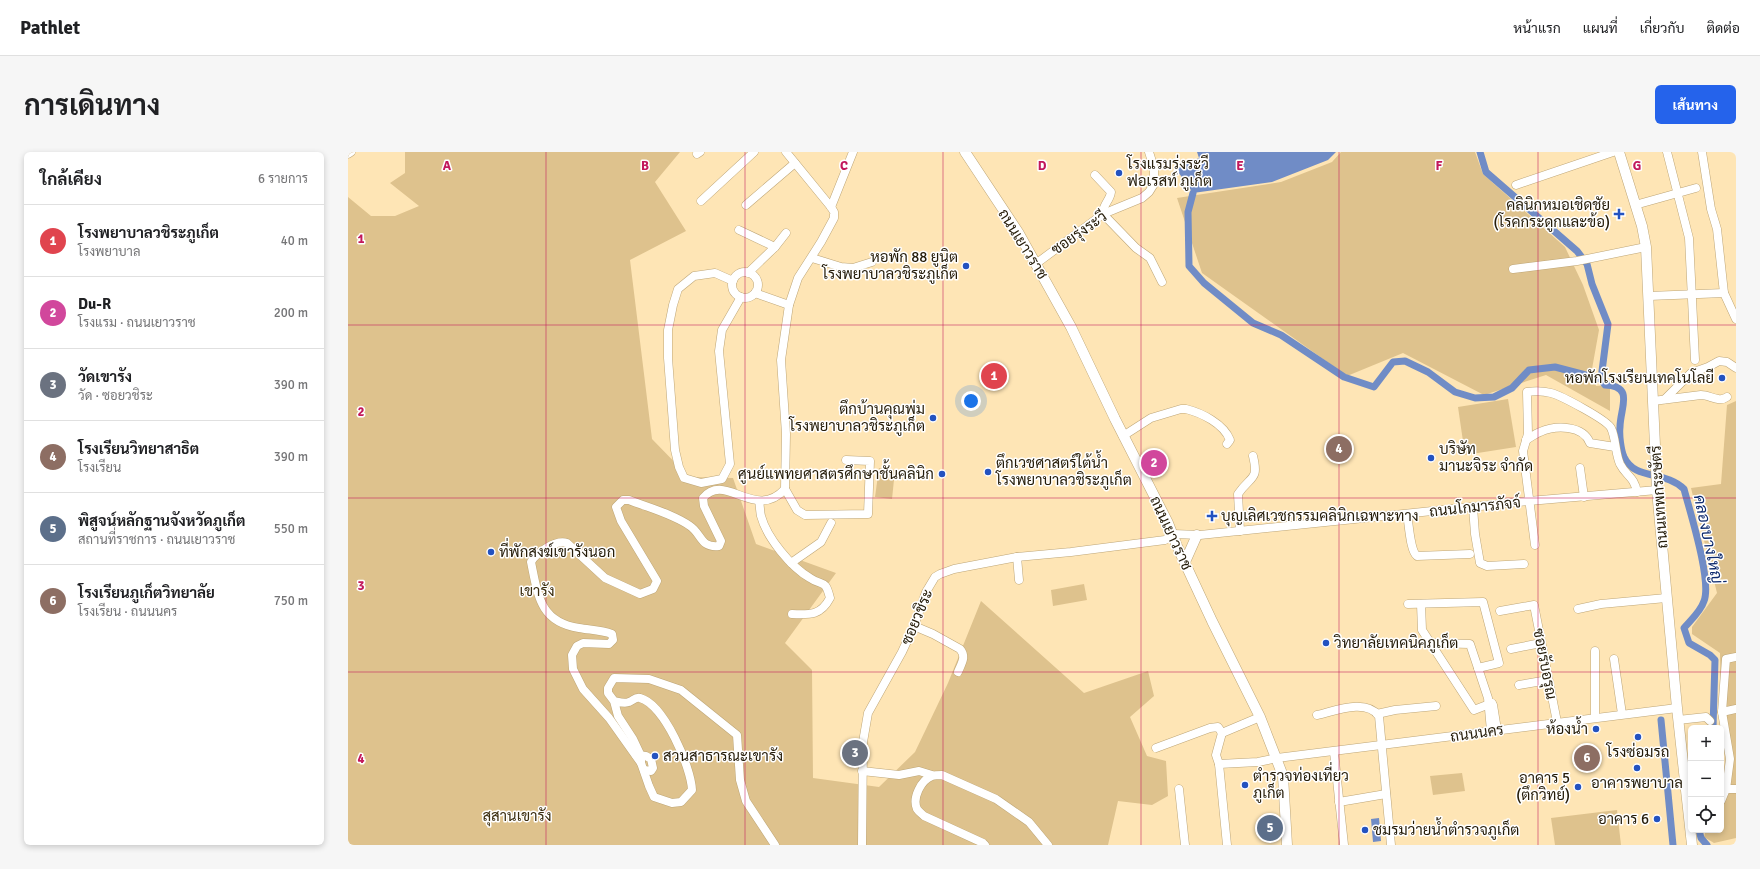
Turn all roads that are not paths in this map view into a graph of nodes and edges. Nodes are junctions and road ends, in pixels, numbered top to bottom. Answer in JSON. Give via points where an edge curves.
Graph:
{"nodes":[{"id":1,"x":350,"y":152,"type":"edge"},
{"id":2,"x":754,"y":152,"type":"edge"},
{"id":3,"x":786,"y":152,"type":"edge"},
{"id":4,"x":853,"y":152,"type":"edge"},
{"id":5,"x":965,"y":152,"type":"edge"},
{"id":6,"x":1613,"y":152,"type":"edge"},
{"id":7,"x":1619,"y":152,"type":"edge"},
{"id":8,"x":1667,"y":152,"type":"edge"},
{"id":9,"x":1702,"y":152,"type":"edge"},
{"id":10,"x":1148,"y":153,"type":"edge"},
{"id":11,"x":348,"y":154,"type":"edge"},
{"id":12,"x":796,"y":162,"type":"junction"},
{"id":13,"x":1095,"y":175,"type":"dead end"},
{"id":14,"x":1516,"y":185,"type":"dead end"},
{"id":15,"x":1696,"y":188,"type":"dead end"},
{"id":16,"x":1678,"y":193,"type":"junction"},
{"id":17,"x":701,"y":201,"type":"dead end"},
{"id":18,"x":746,"y":205,"type":"dead end"},
{"id":19,"x":1636,"y":205,"type":"junction"},
{"id":20,"x":831,"y":207,"type":"junction"},
{"id":21,"x":1103,"y":214,"type":"junction"},
{"id":22,"x":739,"y":230,"type":"dead end"},
{"id":23,"x":786,"y":233,"type":"dead end"},
{"id":24,"x":775,"y":247,"type":"junction"},
{"id":25,"x":1646,"y":247,"type":"junction"},
{"id":26,"x":812,"y":258,"type":"junction"},
{"id":27,"x":872,"y":262,"type":"dead end"},
{"id":28,"x":1037,"y":263,"type":"junction"},
{"id":29,"x":1514,"y":269,"type":"dead end"},
{"id":30,"x":748,"y":273,"type":"junction"},
{"id":31,"x":733,"y":281,"type":"junction"},
{"id":32,"x":1162,"y":282,"type":"dead end"},
{"id":33,"x":755,"y":293,"type":"junction"},
{"id":34,"x":1724,"y":293,"type":"junction"},
{"id":35,"x":1692,"y":294,"type":"junction"},
{"id":36,"x":1649,"y":296,"type":"junction"},
{"id":37,"x":741,"y":297,"type":"junction"},
{"id":38,"x":789,"y":305,"type":"junction"},
{"id":39,"x":1736,"y":319,"type":"edge"},
{"id":40,"x":1695,"y":360,"type":"dead end"},
{"id":41,"x":1736,"y":368,"type":"edge"},
{"id":42,"x":1727,"y":397,"type":"dead end"},
{"id":43,"x":1665,"y":399,"type":"junction"},
{"id":44,"x":1653,"y":402,"type":"junction"},
{"id":45,"x":1123,"y":436,"type":"junction"},
{"id":46,"x":1526,"y":440,"type":"junction"},
{"id":47,"x":1227,"y":444,"type":"dead end"},
{"id":48,"x":1615,"y":447,"type":"junction"},
{"id":49,"x":1253,"y":456,"type":"dead end"},
{"id":50,"x":846,"y":460,"type":"dead end"},
{"id":51,"x":1580,"y":468,"type":"dead end"},
{"id":52,"x":785,"y":489,"type":"junction"},
{"id":53,"x":1657,"y":490,"type":"junction"},
{"id":54,"x":1637,"y":492,"type":"junction"},
{"id":55,"x":1584,"y":497,"type":"junction"},
{"id":56,"x":759,"y":501,"type":"junction"},
{"id":57,"x":1529,"y":501,"type":"junction"},
{"id":58,"x":1473,"y":507,"type":"junction"},
{"id":59,"x":1407,"y":514,"type":"junction"},
{"id":60,"x":831,"y":522,"type":"dead end"},
{"id":61,"x":1240,"y":531,"type":"junction"},
{"id":62,"x":1173,"y":534,"type":"junction"},
{"id":63,"x":1197,"y":535,"type":"junction"},
{"id":64,"x":1535,"y":545,"type":"dead end"},
{"id":65,"x":1470,"y":554,"type":"dead end"},
{"id":66,"x":1017,"y":557,"type":"junction"},
{"id":67,"x":1185,"y":562,"type":"junction"},
{"id":68,"x":791,"y":563,"type":"junction"},
{"id":69,"x":1524,"y":564,"type":"dead end"},
{"id":70,"x":1019,"y":580,"type":"dead end"},
{"id":71,"x":1666,"y":598,"type":"junction"},
{"id":72,"x":1408,"y":604,"type":"dead end"},
{"id":73,"x":1421,"y":604,"type":"junction"},
{"id":74,"x":1578,"y":609,"type":"dead end"},
{"id":75,"x":1500,"y":611,"type":"dead end"},
{"id":76,"x":792,"y":614,"type":"dead end"},
{"id":77,"x":914,"y":626,"type":"junction"},
{"id":78,"x":1431,"y":643,"type":"junction"},
{"id":79,"x":1541,"y":643,"type":"junction"},
{"id":80,"x":1511,"y":649,"type":"dead end"},
{"id":81,"x":1595,"y":651,"type":"dead end"},
{"id":82,"x":1736,"y":657,"type":"edge"},
{"id":83,"x":1614,"y":659,"type":"dead end"},
{"id":84,"x":1478,"y":668,"type":"junction"},
{"id":85,"x":958,"y":672,"type":"dead end"},
{"id":86,"x":1548,"y":680,"type":"junction"},
{"id":87,"x":1518,"y":685,"type":"dead end"},
{"id":88,"x":1489,"y":702,"type":"junction"},
{"id":89,"x":615,"y":705,"type":"junction"},
{"id":90,"x":1436,"y":706,"type":"dead end"},
{"id":91,"x":1677,"y":708,"type":"junction"},
{"id":92,"x":1736,"y":709,"type":"edge"},
{"id":93,"x":1377,"y":714,"type":"junction"},
{"id":94,"x":1622,"y":714,"type":"junction"},
{"id":95,"x":1318,"y":715,"type":"dead end"},
{"id":96,"x":1260,"y":717,"type":"junction"},
{"id":97,"x":1595,"y":717,"type":"junction"},
{"id":98,"x":1721,"y":718,"type":"junction"},
{"id":99,"x":1678,"y":720,"type":"junction"},
{"id":100,"x":1710,"y":721,"type":"dead end"},
{"id":101,"x":1557,"y":722,"type":"junction"},
{"id":102,"x":1494,"y":730,"type":"junction"},
{"id":103,"x":1222,"y":733,"type":"junction"},
{"id":104,"x":1381,"y":745,"type":"junction"},
{"id":105,"x":1156,"y":748,"type":"dead end"},
{"id":106,"x":1334,"y":752,"type":"junction"},
{"id":107,"x":1277,"y":758,"type":"junction"},
{"id":108,"x":640,"y":761,"type":"junction"},
{"id":109,"x":1219,"y":764,"type":"junction"},
{"id":110,"x":862,"y":771,"type":"junction"},
{"id":111,"x":932,"y":776,"type":"junction"},
{"id":112,"x":1179,"y":789,"type":"dead end"},
{"id":113,"x":1726,"y":789,"type":"junction"},
{"id":114,"x":1736,"y":789,"type":"edge"},
{"id":115,"x":1386,"y":794,"type":"junction"},
{"id":116,"x":1723,"y":797,"type":"edge"},
{"id":117,"x":1339,"y":802,"type":"junction"},
{"id":118,"x":1688,"y":806,"type":"edge"},
{"id":119,"x":1691,"y":833,"type":"edge"},
{"id":120,"x":775,"y":845,"type":"edge"},
{"id":121,"x":862,"y":845,"type":"edge"},
{"id":122,"x":984,"y":845,"type":"edge"},
{"id":123,"x":1048,"y":845,"type":"edge"},
{"id":124,"x":1185,"y":845,"type":"edge"},
{"id":125,"x":1227,"y":845,"type":"edge"},
{"id":126,"x":1287,"y":845,"type":"edge"},
{"id":127,"x":1344,"y":845,"type":"edge"},
{"id":128,"x":1391,"y":845,"type":"edge"},
{"id":129,"x":1692,"y":845,"type":"edge"}],
"edges":[{"from":1,"to":11,"type":"street"},
{"from":2,"to":17,"type":"street"},
{"from":3,"to":12,"type":"street"},
{"from":4,"to":20,"type":"street"},
{"from":5,"to":28,"type":"main road","name":"ถนนเยาวราช"},
{"from":6,"to":14,"type":"street"},
{"from":7,"to":19,"type":"main road","name":"ถนนเทพกระษัตรี"},
{"from":8,"to":16,"type":"street"},
{"from":9,"to":34,"type":"street","via":[[1711,209],[1718,229]]},
{"from":10,"to":21,"type":"street","name":"ซอยรุ่งระวี","via":[[1154,168],[1154,184],[1149,192],[1142,198]]},
{"from":12,"to":18,"type":"street"},
{"from":12,"to":20,"type":"street"},
{"from":13,"to":21,"type":"street","via":[[1111,192],[1103,207]]},
{"from":15,"to":16,"type":"street"},
{"from":16,"to":19,"type":"street"},
{"from":16,"to":35,"type":"street","via":[[1688,228]]},
{"from":19,"to":25,"type":"main road","name":"ถนนเทพกระษัตรี"},
{"from":20,"to":26,"type":"street","via":[[834,218]]},
{"from":21,"to":28,"type":"street","name":"ซอยรุ่งระวี"},
{"from":21,"to":32,"type":"street","via":[[1136,248],[1150,258]]},
{"from":22,"to":24,"type":"street"},
{"from":23,"to":24,"type":"street"},
{"from":24,"to":30,"type":"street"},
{"from":25,"to":29,"type":"street","via":[[1581,260]]},
{"from":25,"to":36,"type":"main road","name":"ถนนเทพกระษัตรี"},
{"from":26,"to":27,"type":"street","via":[[853,268]]},
{"from":26,"to":38,"type":"street","via":[[798,278]]},
{"from":28,"to":45,"type":"main road","name":"ถนนเยาวราช"},
{"from":30,"to":31,"type":"street","via":[[737,275]]},
{"from":30,"to":33,"type":"street","via":[[757,281]]},
{"from":31,"to":37,"type":"street","via":[[734,292]]},
{"from":31,"to":37,"type":"street","via":[[715,273],[694,276],[678,289],[673,305],[668,330],[669,373],[675,450],[684,478],[701,482],[722,479],[730,464],[719,351],[722,330]]},
{"from":33,"to":37,"type":"street","via":[[748,298]]},
{"from":33,"to":38,"type":"street"},
{"from":34,"to":35,"type":"street"},
{"from":34,"to":39,"type":"street"},
{"from":35,"to":36,"type":"street"},
{"from":35,"to":40,"type":"street"},
{"from":36,"to":44,"type":"main road","name":"ถนนเทพกระษัตรี"},
{"from":38,"to":52,"type":"street","via":[[781,360],[786,434]]},
{"from":41,"to":43,"type":"street","via":[[1727,362],[1719,361],[1691,373]]},
{"from":42,"to":43,"type":"street","via":[[1719,400],[1708,396]]},
{"from":43,"to":44,"type":"street"},
{"from":44,"to":53,"type":"main road","name":"ถนนเทพกระษัตรี"},
{"from":45,"to":47,"type":"street","via":[[1152,418],[1181,408],[1214,422],[1228,434],[1230,440]]},
{"from":45,"to":62,"type":"main road","name":"ถนนเยาวราช"},
{"from":46,"to":48,"type":"street","via":[[1545,430],[1575,429],[1588,437],[1590,443]]},
{"from":46,"to":48,"type":"street","via":[[1526,394],[1540,391],[1559,396],[1607,422],[1613,432]]},
{"from":46,"to":57,"type":"street","via":[[1523,451]]},
{"from":48,"to":54,"type":"street","via":[[1621,465],[1633,478]]},
{"from":49,"to":61,"type":"street","via":[[1255,475],[1238,494]]},
{"from":50,"to":52,"type":"street","via":[[870,461],[868,514],[805,515],[798,510]]},
{"from":51,"to":55,"type":"street"},
{"from":52,"to":56,"type":"street","via":[[780,495]]},
{"from":53,"to":54,"type":"street","name":"ถนนโกมารภัจจ์"},
{"from":53,"to":71,"type":"main road","name":"ถนนเทพกระษัตรี"},
{"from":54,"to":55,"type":"street","name":"ถนนโกมารภัจจ์"},
{"from":55,"to":57,"type":"street","name":"ถนนโกมารภัจจ์"},
{"from":56,"to":68,"type":"street","via":[[761,517],[772,540]]},
{"from":56,"to":108,"type":"street","via":[[725,489],[708,492],[703,498],[704,506],[721,541],[719,546],[711,547],[704,543],[691,526],[629,500],[623,500],[616,506],[621,521],[657,581],[653,589],[640,594],[605,578],[567,543],[556,542],[534,556],[531,562],[542,605],[554,620],[565,625],[612,634],[613,640],[609,644],[583,643],[577,646],[572,655],[573,669],[583,689],[609,718]]},
{"from":57,"to":58,"type":"street","name":"ถนนโกมารภัจจ์"},
{"from":57,"to":64,"type":"street"},
{"from":58,"to":59,"type":"street","name":"ถนนโกมารภัจจ์"},
{"from":58,"to":69,"type":"street","via":[[1480,563],[1487,566]]},
{"from":59,"to":61,"type":"street","name":"ถนนโกมารภัจจ์"},
{"from":59,"to":65,"type":"street","via":[[1413,548],[1417,556]]},
{"from":60,"to":68,"type":"street","via":[[821,542]]},
{"from":61,"to":63,"type":"street","name":"ถนนโกมารภัจจ์"},
{"from":62,"to":63,"type":"street","name":"ถนนโกมารภัจจ์"},
{"from":62,"to":66,"type":"street","name":"ซอยวชิระ","via":[[1166,540]]},
{"from":62,"to":67,"type":"main road","name":"ถนนเยาวราช"},
{"from":63,"to":67,"type":"main road"},
{"from":66,"to":70,"type":"street"},
{"from":66,"to":77,"type":"street","name":"ซอยวชิระ","via":[[940,574],[932,581],[926,592]]},
{"from":67,"to":96,"type":"main road","name":"ถนนเยาวราช"},
{"from":68,"to":76,"type":"street","via":[[811,579],[823,582],[828,588],[830,598],[825,608],[810,615]]},
{"from":71,"to":74,"type":"street","via":[[1601,604]]},
{"from":71,"to":91,"type":"main road","name":"ถนนเทพกระษัตรี"},
{"from":72,"to":73,"type":"street"},
{"from":73,"to":78,"type":"street","via":[[1422,630]]},
{"from":73,"to":84,"type":"street","via":[[1483,602],[1499,663]]},
{"from":75,"to":79,"type":"street","name":"ซอยรับอรุณ","via":[[1534,605]]},
{"from":77,"to":85,"type":"street","via":[[964,653]]},
{"from":77,"to":110,"type":"street","name":"ซอยวชิระ","via":[[868,713]]},
{"from":78,"to":84,"type":"street","via":[[1470,644]]},
{"from":78,"to":88,"type":"street","via":[[1474,710]]},
{"from":79,"to":80,"type":"street"},
{"from":79,"to":86,"type":"street","name":"ซอยรับอรุณ"},
{"from":81,"to":97,"type":"street"},
{"from":82,"to":98,"type":"street","via":[[1726,659]]},
{"from":83,"to":94,"type":"street"},
{"from":84,"to":88,"type":"street"},
{"from":86,"to":87,"type":"street"},
{"from":86,"to":101,"type":"street","name":"ซอยรับอรุณ"},
{"from":88,"to":102,"type":"street"},
{"from":89,"to":108,"type":"street","via":[[618,716],[633,739]]},
{"from":89,"to":108,"type":"street","via":[[637,698],[655,707],[668,722],[684,759],[692,790],[681,802],[672,803],[654,797]]},
{"from":89,"to":120,"type":"street","via":[[608,693],[614,678],[648,679],[681,690],[737,735],[740,780],[746,801]]},
{"from":90,"to":93,"type":"street"},
{"from":91,"to":94,"type":"street","name":"ถนนนคร"},
{"from":91,"to":99,"type":"main road","name":"ถนนเทพกระษัตรี"},
{"from":92,"to":98,"type":"street"},
{"from":93,"to":95,"type":"street","via":[[1372,709],[1359,707]]},
{"from":93,"to":104,"type":"street"},
{"from":94,"to":97,"type":"street","name":"ถนนนคร"},
{"from":96,"to":103,"type":"street"},
{"from":96,"to":107,"type":"main road","name":"ถนนเยาวราช"},
{"from":97,"to":101,"type":"street","name":"ถนนนคร"},
{"from":98,"to":113,"type":"street","via":[[1730,759]]},
{"from":99,"to":100,"type":"street","via":[[1706,717]]},
{"from":99,"to":118,"type":"main road","name":"ถนนเทพกระษัตรี"},
{"from":101,"to":102,"type":"street","name":"ถนนนคร"},
{"from":102,"to":104,"type":"street","name":"ถนนนคร"},
{"from":103,"to":105,"type":"street","via":[[1218,727],[1210,728]]},
{"from":103,"to":109,"type":"street","via":[[1216,755]]},
{"from":104,"to":106,"type":"street","name":"ถนนนคร"},
{"from":104,"to":115,"type":"street"},
{"from":106,"to":107,"type":"street","name":"ถนนนคร"},
{"from":106,"to":117,"type":"street"},
{"from":107,"to":109,"type":"street","name":"ถนนนคร","via":[[1258,762]]},
{"from":107,"to":126,"type":"main road","name":"ถนนเยาวราช","via":[[1284,786]]},
{"from":109,"to":125,"type":"street"},
{"from":110,"to":111,"type":"street","via":[[899,774],[919,771]]},
{"from":110,"to":121,"type":"street","name":"ซอยวชิระ"},
{"from":111,"to":122,"type":"street","via":[[920,786],[916,802],[918,810],[924,816],[983,842]]},
{"from":111,"to":123,"type":"street","via":[[942,775],[996,799],[1029,822]]},
{"from":112,"to":124,"type":"street"},
{"from":113,"to":114,"type":"street"},
{"from":113,"to":116,"type":"street"},
{"from":115,"to":117,"type":"street"},
{"from":115,"to":128,"type":"street"},
{"from":117,"to":127,"type":"street"},
{"from":119,"to":129,"type":"main road","name":"ถนนเทพกระษัตรี"}]}
